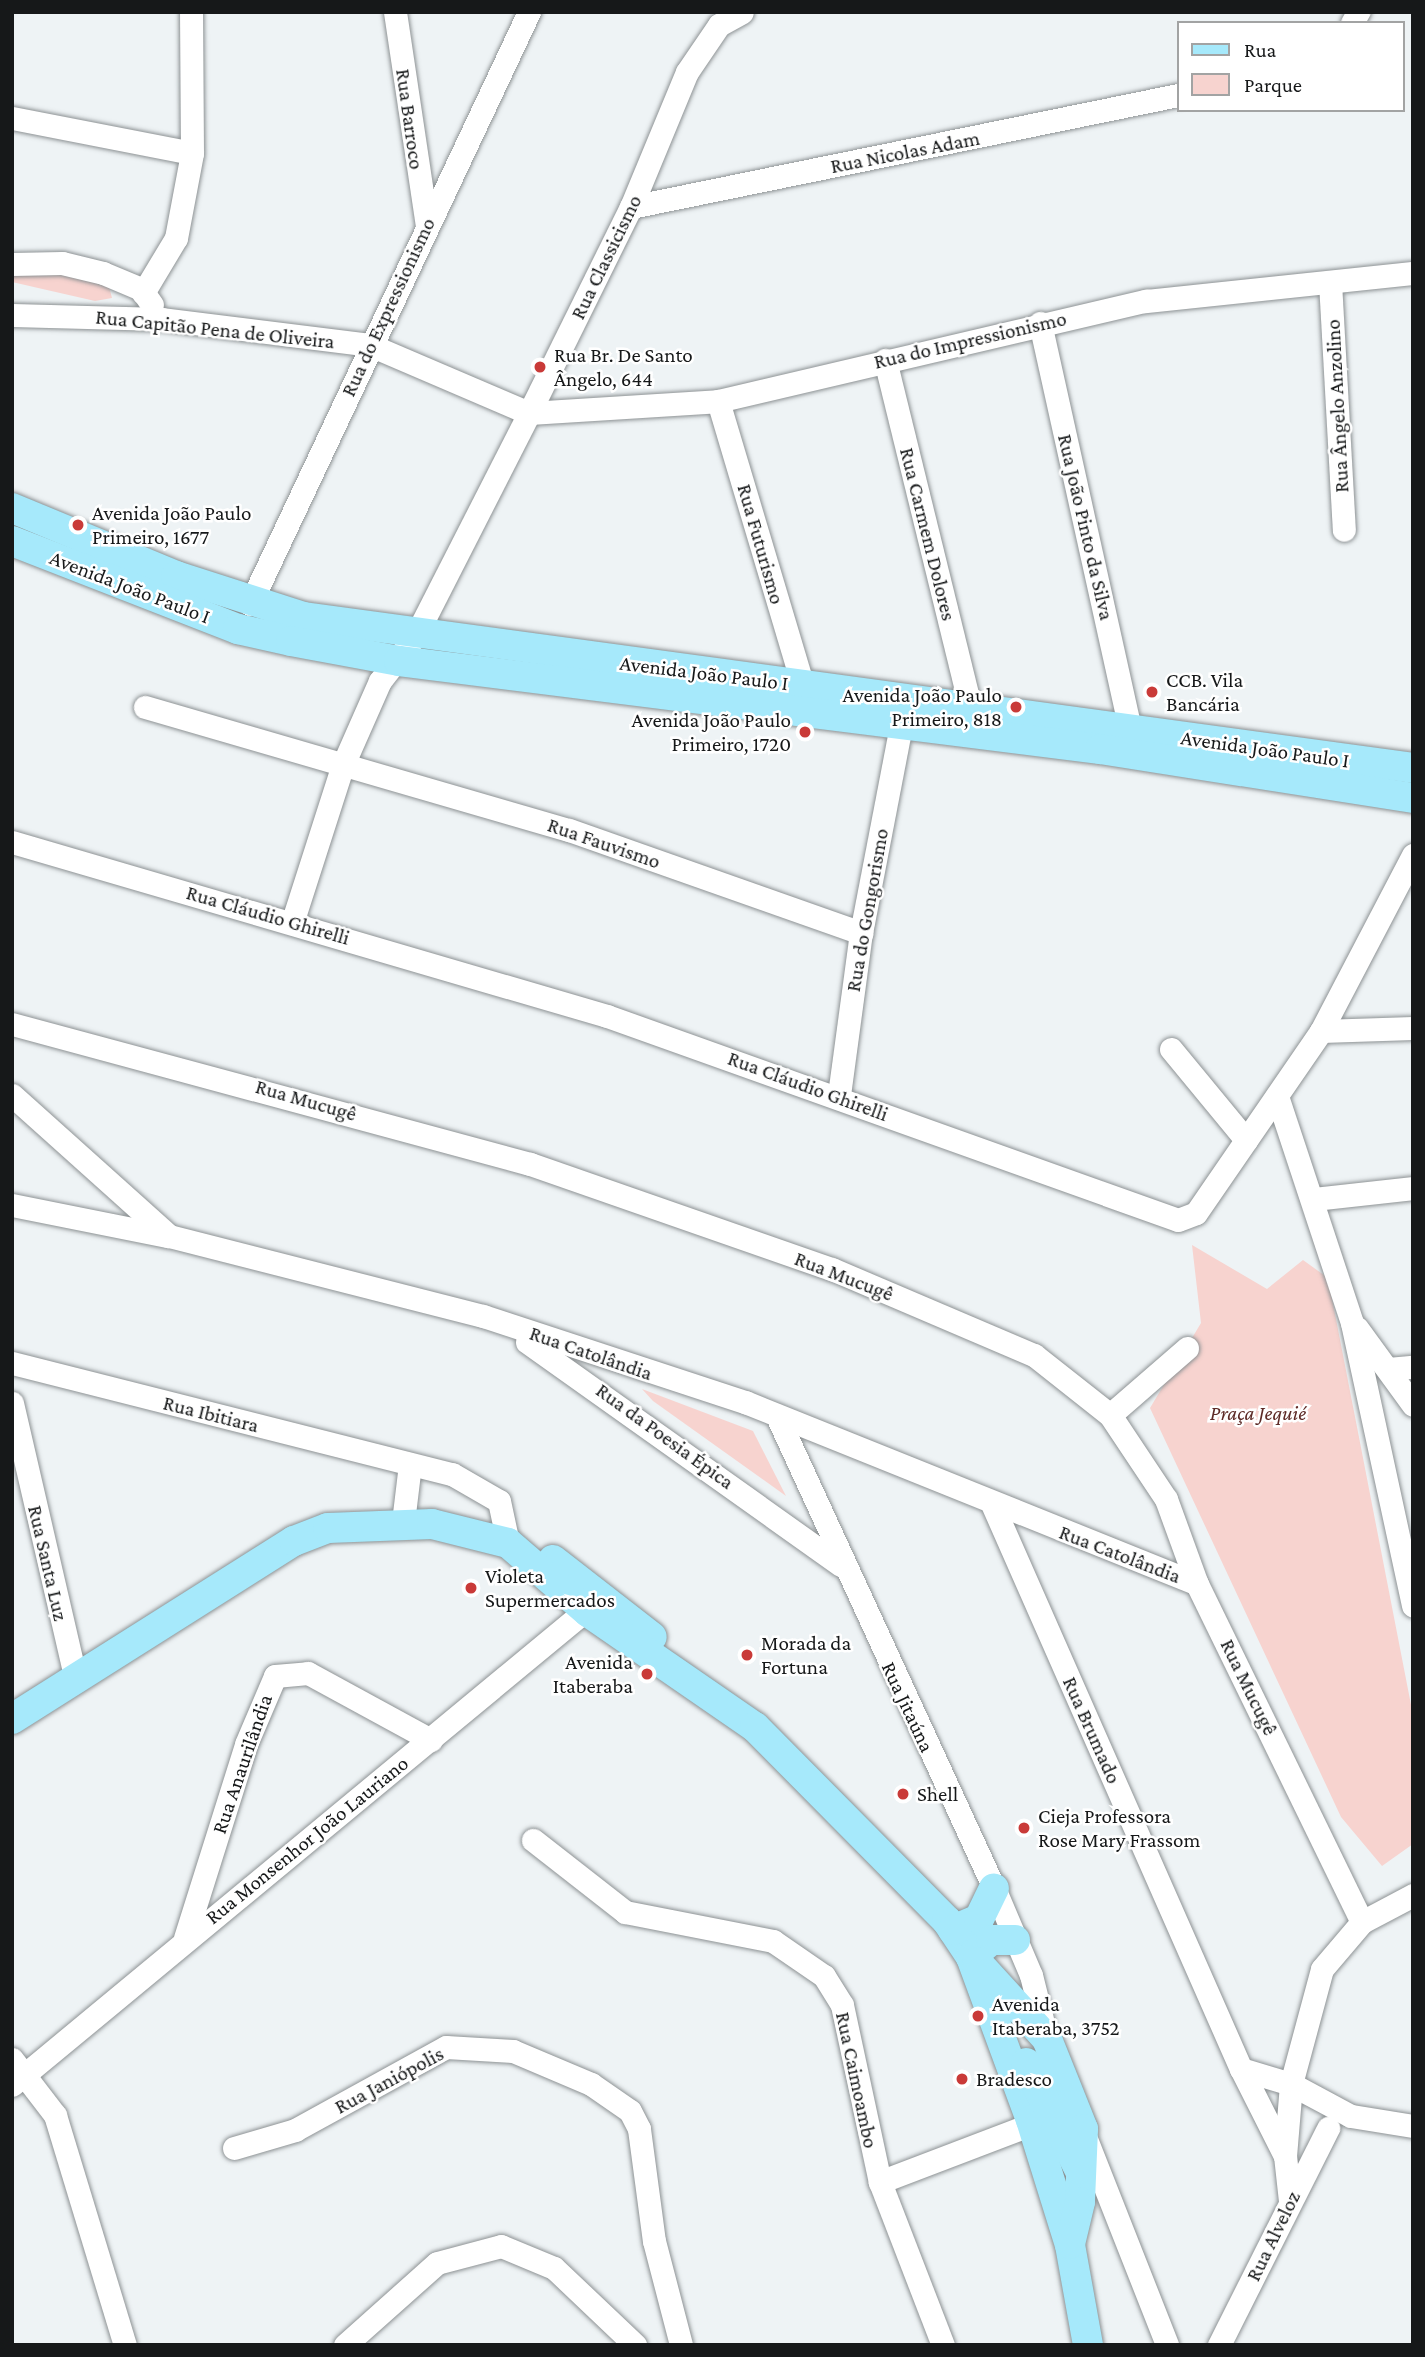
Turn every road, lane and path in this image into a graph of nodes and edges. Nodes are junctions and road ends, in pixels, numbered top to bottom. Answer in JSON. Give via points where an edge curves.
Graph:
{"nodes":[{"id":1,"x":191,"y":12,"type":"edge"},
{"id":2,"x":396,"y":12,"type":"edge"},
{"id":3,"x":529,"y":12,"type":"edge"},
{"id":4,"x":742,"y":12,"type":"edge"},
{"id":5,"x":1176,"y":95,"type":"edge"},
{"id":6,"x":12,"y":118,"type":"edge"},
{"id":7,"x":192,"y":153,"type":"junction"},
{"id":8,"x":631,"y":207,"type":"junction"},
{"id":9,"x":427,"y":226,"type":"junction"},
{"id":10,"x":12,"y":264,"type":"edge"},
{"id":11,"x":1413,"y":272,"type":"edge"},
{"id":12,"x":1330,"y":282,"type":"junction"},
{"id":13,"x":143,"y":293,"type":"junction"},
{"id":14,"x":12,"y":315,"type":"edge"},
{"id":15,"x":162,"y":319,"type":"junction"},
{"id":16,"x":1040,"y":323,"type":"junction"},
{"id":17,"x":370,"y":345,"type":"junction"},
{"id":18,"x":885,"y":360,"type":"junction"},
{"id":19,"x":719,"y":401,"type":"junction"},
{"id":20,"x":529,"y":413,"type":"junction"},
{"id":21,"x":12,"y":508,"type":"edge"},
{"id":22,"x":1344,"y":530,"type":"dead end"},
{"id":23,"x":12,"y":541,"type":"edge"},
{"id":24,"x":138,"y":591,"type":"junction"},
{"id":25,"x":250,"y":604,"type":"junction"},
{"id":26,"x":416,"y":635,"type":"junction"},
{"id":27,"x":399,"y":661,"type":"junction"},
{"id":28,"x":803,"y":686,"type":"junction"},
{"id":29,"x":145,"y":707,"type":"dead end"},
{"id":30,"x":970,"y":707,"type":"junction"},
{"id":31,"x":901,"y":726,"type":"junction"},
{"id":32,"x":1131,"y":732,"type":"junction"},
{"id":33,"x":342,"y":767,"type":"junction"},
{"id":34,"x":1413,"y":768,"type":"edge"},
{"id":35,"x":1413,"y":798,"type":"edge"},
{"id":36,"x":12,"y":842,"type":"edge"},
{"id":37,"x":1413,"y":855,"type":"edge"},
{"id":38,"x":293,"y":920,"type":"junction"},
{"id":39,"x":861,"y":933,"type":"junction"},
{"id":40,"x":12,"y":1024,"type":"edge"},
{"id":41,"x":1413,"y":1028,"type":"edge"},
{"id":42,"x":1321,"y":1031,"type":"junction"},
{"id":43,"x":1171,"y":1049,"type":"dead end"},
{"id":44,"x":12,"y":1094,"type":"edge"},
{"id":45,"x":839,"y":1095,"type":"junction"},
{"id":46,"x":1277,"y":1096,"type":"junction"},
{"id":47,"x":1246,"y":1140,"type":"junction"},
{"id":48,"x":1413,"y":1188,"type":"edge"},
{"id":49,"x":1314,"y":1199,"type":"junction"},
{"id":50,"x":12,"y":1205,"type":"edge"},
{"id":51,"x":169,"y":1236,"type":"junction"},
{"id":52,"x":483,"y":1317,"type":"junction"},
{"id":53,"x":1352,"y":1323,"type":"junction"},
{"id":54,"x":1187,"y":1348,"type":"dead end"},
{"id":55,"x":12,"y":1363,"type":"edge"},
{"id":56,"x":1413,"y":1367,"type":"edge"},
{"id":57,"x":1388,"y":1369,"type":"junction"},
{"id":58,"x":12,"y":1403,"type":"edge"},
{"id":59,"x":1413,"y":1405,"type":"edge"},
{"id":60,"x":1110,"y":1415,"type":"junction"},
{"id":61,"x":777,"y":1416,"type":"junction"},
{"id":62,"x":410,"y":1464,"type":"junction"},
{"id":63,"x":993,"y":1506,"type":"junction"},
{"id":64,"x":402,"y":1522,"type":"junction"},
{"id":65,"x":508,"y":1543,"type":"junction"},
{"id":66,"x":841,"y":1565,"type":"junction"},
{"id":67,"x":1197,"y":1584,"type":"junction"},
{"id":68,"x":595,"y":1604,"type":"junction"},
{"id":69,"x":1413,"y":1606,"type":"edge"},
{"id":70,"x":76,"y":1681,"type":"junction"},
{"id":71,"x":12,"y":1719,"type":"edge"},
{"id":72,"x":431,"y":1740,"type":"junction"},
{"id":73,"x":533,"y":1840,"type":"dead end"},
{"id":74,"x":994,"y":1888,"type":"junction"},
{"id":75,"x":1413,"y":1895,"type":"edge"},
{"id":76,"x":1362,"y":1922,"type":"junction"},
{"id":77,"x":953,"y":1930,"type":"junction"},
{"id":78,"x":185,"y":1938,"type":"junction"},
{"id":79,"x":1016,"y":1940,"type":"junction"},
{"id":80,"x":971,"y":1957,"type":"junction"},
{"id":81,"x":1047,"y":2039,"type":"junction"},
{"id":82,"x":1241,"y":2069,"type":"junction"},
{"id":83,"x":16,"y":2072,"type":"edge"},
{"id":84,"x":1291,"y":2084,"type":"junction"},
{"id":85,"x":1351,"y":2116,"type":"junction"},
{"id":86,"x":1043,"y":2119,"type":"junction"},
{"id":87,"x":1411,"y":2119,"type":"edge"},
{"id":88,"x":1328,"y":2127,"type":"junction"},
{"id":89,"x":1083,"y":2129,"type":"junction"},
{"id":90,"x":234,"y":2148,"type":"dead end"},
{"id":91,"x":1285,"y":2156,"type":"junction"},
{"id":92,"x":1082,"y":2174,"type":"junction"},
{"id":93,"x":880,"y":2182,"type":"junction"},
{"id":94,"x":1290,"y":2201,"type":"junction"},
{"id":95,"x":1116,"y":2225,"type":"junction"},
{"id":96,"x":1070,"y":2245,"type":"junction"},
{"id":97,"x":125,"y":2345,"type":"edge"},
{"id":98,"x":345,"y":2345,"type":"edge"},
{"id":99,"x":635,"y":2345,"type":"edge"},
{"id":100,"x":681,"y":2345,"type":"edge"},
{"id":101,"x":943,"y":2345,"type":"edge"},
{"id":102,"x":1088,"y":2345,"type":"edge"},
{"id":103,"x":1167,"y":2345,"type":"edge"},
{"id":104,"x":1219,"y":2345,"type":"edge"}],
"edges":[{"from":1,"to":7,"type":"street"},
{"from":2,"to":9,"type":"street","name":"Rua Barroco"},
{"from":3,"to":9,"type":"street","name":"Rua do Expressionismo"},
{"from":4,"to":8,"type":"street","name":"Rua Classicismo","via":[[729,16],[701,47]]},
{"from":5,"to":8,"type":"street","name":"Rua Nicolas Adam"},
{"from":6,"to":7,"type":"street"},
{"from":7,"to":13,"type":"street","via":[[176,238]]},
{"from":8,"to":20,"type":"street","name":"Rua Classicismo"},
{"from":9,"to":17,"type":"street","name":"Rua do Expressionismo"},
{"from":10,"to":13,"type":"street","via":[[62,263],[118,278]]},
{"from":11,"to":12,"type":"street","name":"Rua do Impressionismo"},
{"from":12,"to":16,"type":"street","name":"Rua do Impressionismo","via":[[1146,301]]},
{"from":12,"to":22,"type":"street","name":"Rua Ângelo Anzolino"},
{"from":13,"to":15,"type":"street"},
{"from":14,"to":15,"type":"street","name":"Rua Capitão Pena de Oliveira"},
{"from":15,"to":17,"type":"street","name":"Rua Capitão Pena de Oliveira"},
{"from":16,"to":18,"type":"street","name":"Rua do Impressionismo"},
{"from":16,"to":32,"type":"street","name":"Rua João Pinto da Silva"},
{"from":17,"to":20,"type":"street","name":"Rua Capitão Pena de Oliveira"},
{"from":17,"to":25,"type":"street","name":"Rua do Expressionismo"},
{"from":18,"to":19,"type":"street","name":"Rua do Impressionismo"},
{"from":18,"to":30,"type":"street","name":"Rua Carmem Dolores"},
{"from":19,"to":20,"type":"street","name":"Rua do Impressionismo"},
{"from":19,"to":28,"type":"street","name":"Rua Futurismo"},
{"from":20,"to":26,"type":"street","name":"Rua Classicismo"},
{"from":21,"to":25,"type":"main road","name":"Avenida João Paulo I"},
{"from":23,"to":24,"type":"main road","name":"Avenida João Paulo I"},
{"from":24,"to":25,"type":"main road","via":[[209,608]]},
{"from":24,"to":27,"type":"main road","name":"Avenida João Paulo I","via":[[261,636]]},
{"from":25,"to":26,"type":"main road","name":"Avenida João Paulo I"},
{"from":26,"to":27,"type":"street","name":"Rua Classicismo"},
{"from":26,"to":28,"type":"main road","name":"Avenida João Paulo I"},
{"from":27,"to":31,"type":"main road","name":"Avenida João Paulo I"},
{"from":27,"to":33,"type":"street","name":"Rua Classicismo","via":[[380,681]]},
{"from":28,"to":30,"type":"main road","name":"Avenida João Paulo I"},
{"from":29,"to":33,"type":"street","name":"Rua Fauvismo"},
{"from":30,"to":32,"type":"main road","name":"Avenida João Paulo I"},
{"from":31,"to":35,"type":"main road","name":"Avenida João Paulo I"},
{"from":31,"to":39,"type":"street","name":"Rua do Gongorismo"},
{"from":32,"to":34,"type":"main road","name":"Avenida João Paulo I"},
{"from":33,"to":38,"type":"street","name":"Rua Classicismo"},
{"from":33,"to":39,"type":"street","name":"Rua Fauvismo","via":[[569,830]]},
{"from":36,"to":38,"type":"street","name":"Rua Cláudio Ghirelli"},
{"from":37,"to":42,"type":"street","name":"Rua Cláudio Ghirelli"},
{"from":38,"to":45,"type":"street","name":"Rua Cláudio Ghirelli"},
{"from":39,"to":45,"type":"street","name":"Rua do Gongorismo"},
{"from":40,"to":60,"type":"street","name":"Rua Mucugê","via":[[530,1164],[832,1269],[1034,1355]]},
{"from":41,"to":42,"type":"street"},
{"from":42,"to":46,"type":"street","name":"Rua Cláudio Ghirelli"},
{"from":43,"to":47,"type":"street"},
{"from":44,"to":51,"type":"street","name":"Rua Catolândia"},
{"from":45,"to":47,"type":"street","name":"Rua Cláudio Ghirelli","via":[[1178,1220],[1196,1213]]},
{"from":46,"to":47,"type":"street","name":"Rua Cláudio Ghirelli"},
{"from":46,"to":49,"type":"street"},
{"from":48,"to":49,"type":"street"},
{"from":49,"to":53,"type":"street"},
{"from":50,"to":51,"type":"street"},
{"from":51,"to":52,"type":"street","name":"Rua Catolândia"},
{"from":52,"to":61,"type":"street","name":"Rua Catolândia"},
{"from":52,"to":66,"type":"street","name":"Rua da Poesia Épica","via":[[572,1368]]},
{"from":53,"to":57,"type":"street"},
{"from":53,"to":69,"type":"street"},
{"from":54,"to":60,"type":"street"},
{"from":55,"to":62,"type":"street","name":"Rua Ibitiara"},
{"from":56,"to":57,"type":"street"},
{"from":57,"to":59,"type":"street"},
{"from":58,"to":70,"type":"street","name":"Rua Santa Luz"},
{"from":60,"to":67,"type":"street","name":"Rua Mucugê","via":[[1166,1499]]},
{"from":61,"to":63,"type":"street","name":"Rua Catolândia"},
{"from":61,"to":66,"type":"street","name":"Rua Jitaúna"},
{"from":62,"to":64,"type":"street"},
{"from":62,"to":65,"type":"street","name":"Rua Ibitiara","via":[[452,1474],[499,1501]]},
{"from":63,"to":67,"type":"street","name":"Rua Catolândia"},
{"from":63,"to":82,"type":"street","name":"Rua Brumado"},
{"from":64,"to":65,"type":"main road","via":[[472,1529]]},
{"from":64,"to":70,"type":"main road","via":[[328,1528],[294,1541]]},
{"from":65,"to":68,"type":"main road"},
{"from":66,"to":74,"type":"street","name":"Rua Jitaúna"},
{"from":67,"to":76,"type":"street","name":"Rua Mucugê"},
{"from":68,"to":72,"type":"street","name":"Rua Monsenhor João Lauriano"},
{"from":68,"to":77,"type":"main road","via":[[755,1727]]},
{"from":70,"to":71,"type":"main road"},
{"from":72,"to":78,"type":"street","name":"Rua Monsenhor João Lauriano"},
{"from":72,"to":78,"type":"street","name":"Rua Anaurilândia","via":[[308,1673],[275,1676],[246,1745]]},
{"from":73,"to":93,"type":"street","name":"Rua Caimoambo","via":[[625,1912],[773,1941],[824,1976],[842,2005]]},
{"from":74,"to":77,"type":"main road","via":[[985,1913]]},
{"from":74,"to":79,"type":"street","name":"Rua Jitaúna"},
{"from":75,"to":76,"type":"street"},
{"from":76,"to":84,"type":"street","name":"Rua Alveloz","via":[[1322,1969]]},
{"from":77,"to":80,"type":"main road"},
{"from":78,"to":83,"type":"street","name":"Rua Monsenhor João Lauriano"},
{"from":79,"to":80,"type":"main road","via":[[991,1940]]},
{"from":79,"to":81,"type":"street","name":"Rua Jitaúna"},
{"from":80,"to":81,"type":"main road"},
{"from":80,"to":86,"type":"main road"},
{"from":81,"to":89,"type":"main road"},
{"from":82,"to":84,"type":"street"},
{"from":82,"to":91,"type":"street","name":"Rua Brumado"},
{"from":83,"to":97,"type":"street","via":[[55,2115]]},
{"from":84,"to":85,"type":"street"},
{"from":84,"to":91,"type":"street","name":"Rua Alveloz"},
{"from":85,"to":87,"type":"street"},
{"from":85,"to":88,"type":"street","name":"Rua Alveloz"},
{"from":86,"to":92,"type":"main road"},
{"from":86,"to":93,"type":"street"},
{"from":86,"to":96,"type":"main road"},
{"from":88,"to":91,"type":"street","name":"Rua Alveloz"},
{"from":88,"to":94,"type":"street","name":"Rua Alveloz"},
{"from":89,"to":92,"type":"main road"},
{"from":89,"to":95,"type":"street"},
{"from":90,"to":100,"type":"street","name":"Rua Janiópolis","via":[[295,2130],[446,2047],[513,2051],[591,2084],[630,2111],[639,2129],[654,2241]]},
{"from":91,"to":94,"type":"street","name":"Rua Brumado"},
{"from":92,"to":95,"type":"street"},
{"from":92,"to":96,"type":"main road"},
{"from":93,"to":101,"type":"street","name":"Rua Caimoambo"},
{"from":94,"to":104,"type":"street","name":"Rua Alveloz"},
{"from":95,"to":103,"type":"street"},
{"from":96,"to":102,"type":"main road"},
{"from":98,"to":99,"type":"street","via":[[437,2263],[501,2246],[554,2268]]}]}
